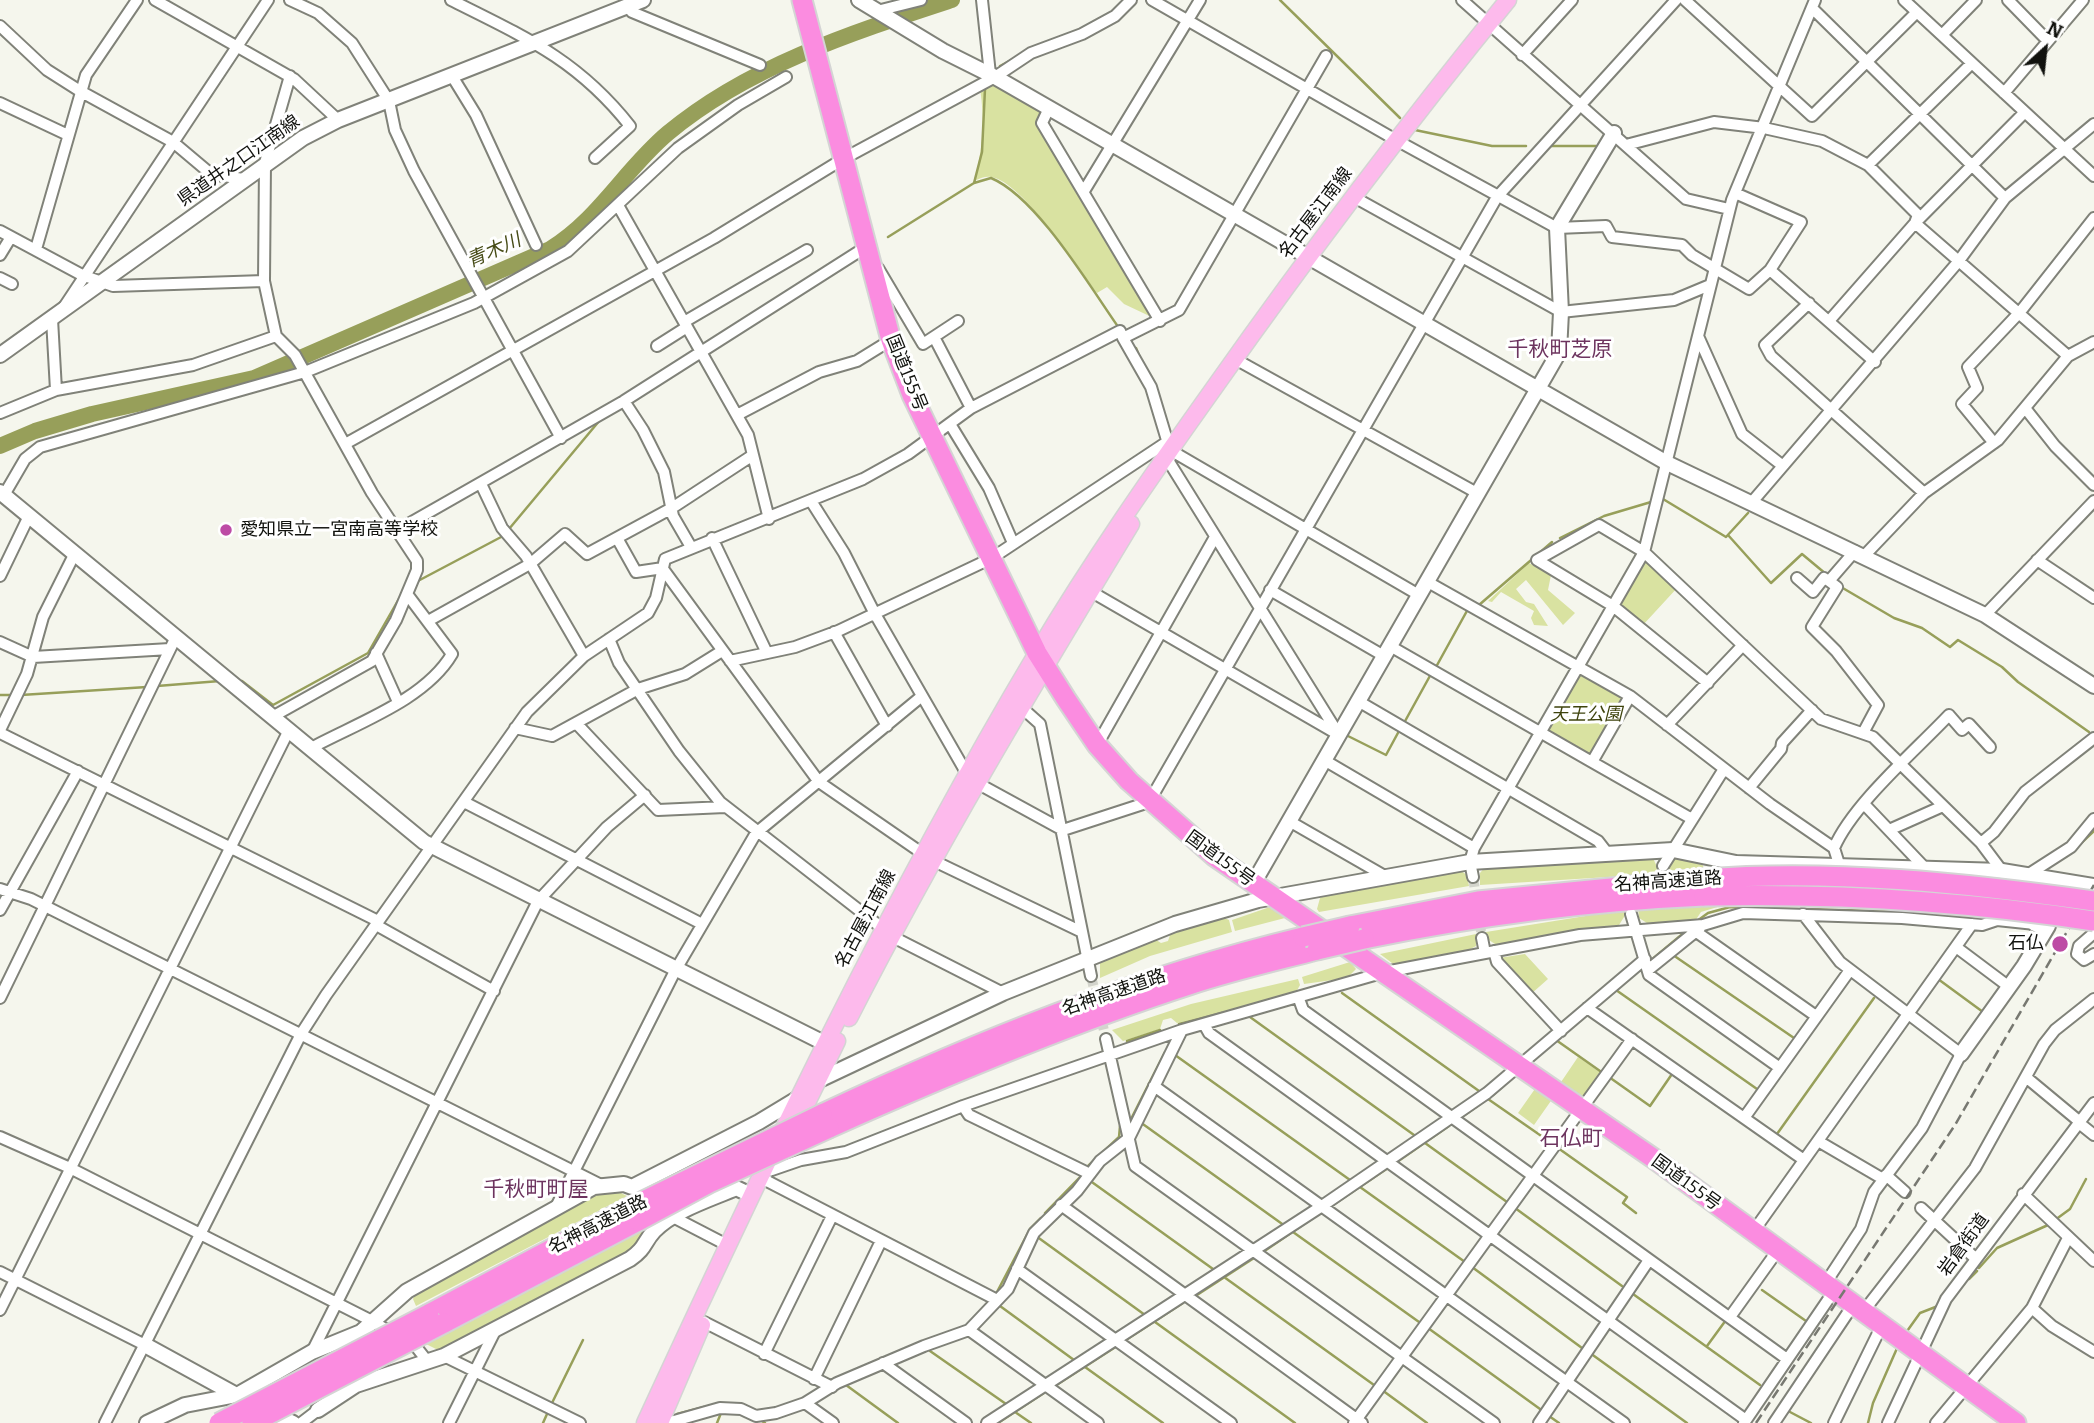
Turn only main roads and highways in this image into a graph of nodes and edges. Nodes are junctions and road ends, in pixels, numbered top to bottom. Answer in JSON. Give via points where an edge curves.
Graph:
{"nodes":[{"id":1,"x":1508,"y":0,"type":"edge"},
{"id":2,"x":808,"y":2,"type":"edge"},
{"id":3,"x":1167,"y":449,"type":"junction"},
{"id":4,"x":1040,"y":659,"type":"junction"},
{"id":5,"x":972,"y":779,"type":"junction"},
{"id":6,"x":1703,"y":887,"type":"junction"},
{"id":7,"x":2094,"y":901,"type":"edge"},
{"id":8,"x":2094,"y":921,"type":"edge"},
{"id":9,"x":886,"y":932,"type":"junction"},
{"id":10,"x":437,"y":1318,"type":"junction"},
{"id":11,"x":219,"y":1423,"type":"edge"},
{"id":12,"x":252,"y":1423,"type":"edge"},
{"id":13,"x":645,"y":1423,"type":"edge"},
{"id":14,"x":660,"y":1423,"type":"edge"},
{"id":15,"x":2016,"y":1423,"type":"edge"}],
"edges":[{"from":1,"to":3,"type":"main road","name":"名古屋江南線","via":[[1352,196]]},
{"from":2,"to":4,"type":"highway","name":"国道155号","via":[[816,50],[891,340],[912,395]]},
{"from":3,"to":4,"type":"main road","name":"名古屋江南線","via":[[1094,560]]},
{"from":3,"to":4,"type":"main road","name":"名古屋江南線","via":[[1161,472],[1090,591]]},
{"from":4,"to":5,"type":"main road","name":"名古屋江南線"},
{"from":4,"to":5,"type":"main road","name":"名古屋江南線","via":[[1021,707]]},
{"from":4,"to":15,"type":"highway","name":"国道155号","via":[[1097,745],[1149,802],[1253,884],[1580,1108]]},
{"from":5,"to":9,"type":"main road","name":"名古屋江南線"},
{"from":6,"to":7,"type":"highway","name":"名神高速道路","bridge":true,"via":[[1805,876],[1949,884]]},
{"from":6,"to":8,"type":"highway","name":"名神高速道路","bridge":true,"via":[[1869,897]]},
{"from":6,"to":10,"type":"highway","name":"名神高速道路","bridge":true,"via":[[1357,933],[1186,969],[1036,1020],[947,1055],[641,1220]]},
{"from":9,"to":13,"type":"main road","name":"名古屋江南線","via":[[824,1043]]},
{"from":9,"to":14,"type":"main road","name":"名古屋江南線","via":[[770,1175]]},
{"from":10,"to":11,"type":"highway","name":"名神高速道路","bridge":true},
{"from":10,"to":12,"type":"highway","name":"名神高速道路","bridge":true}]}
